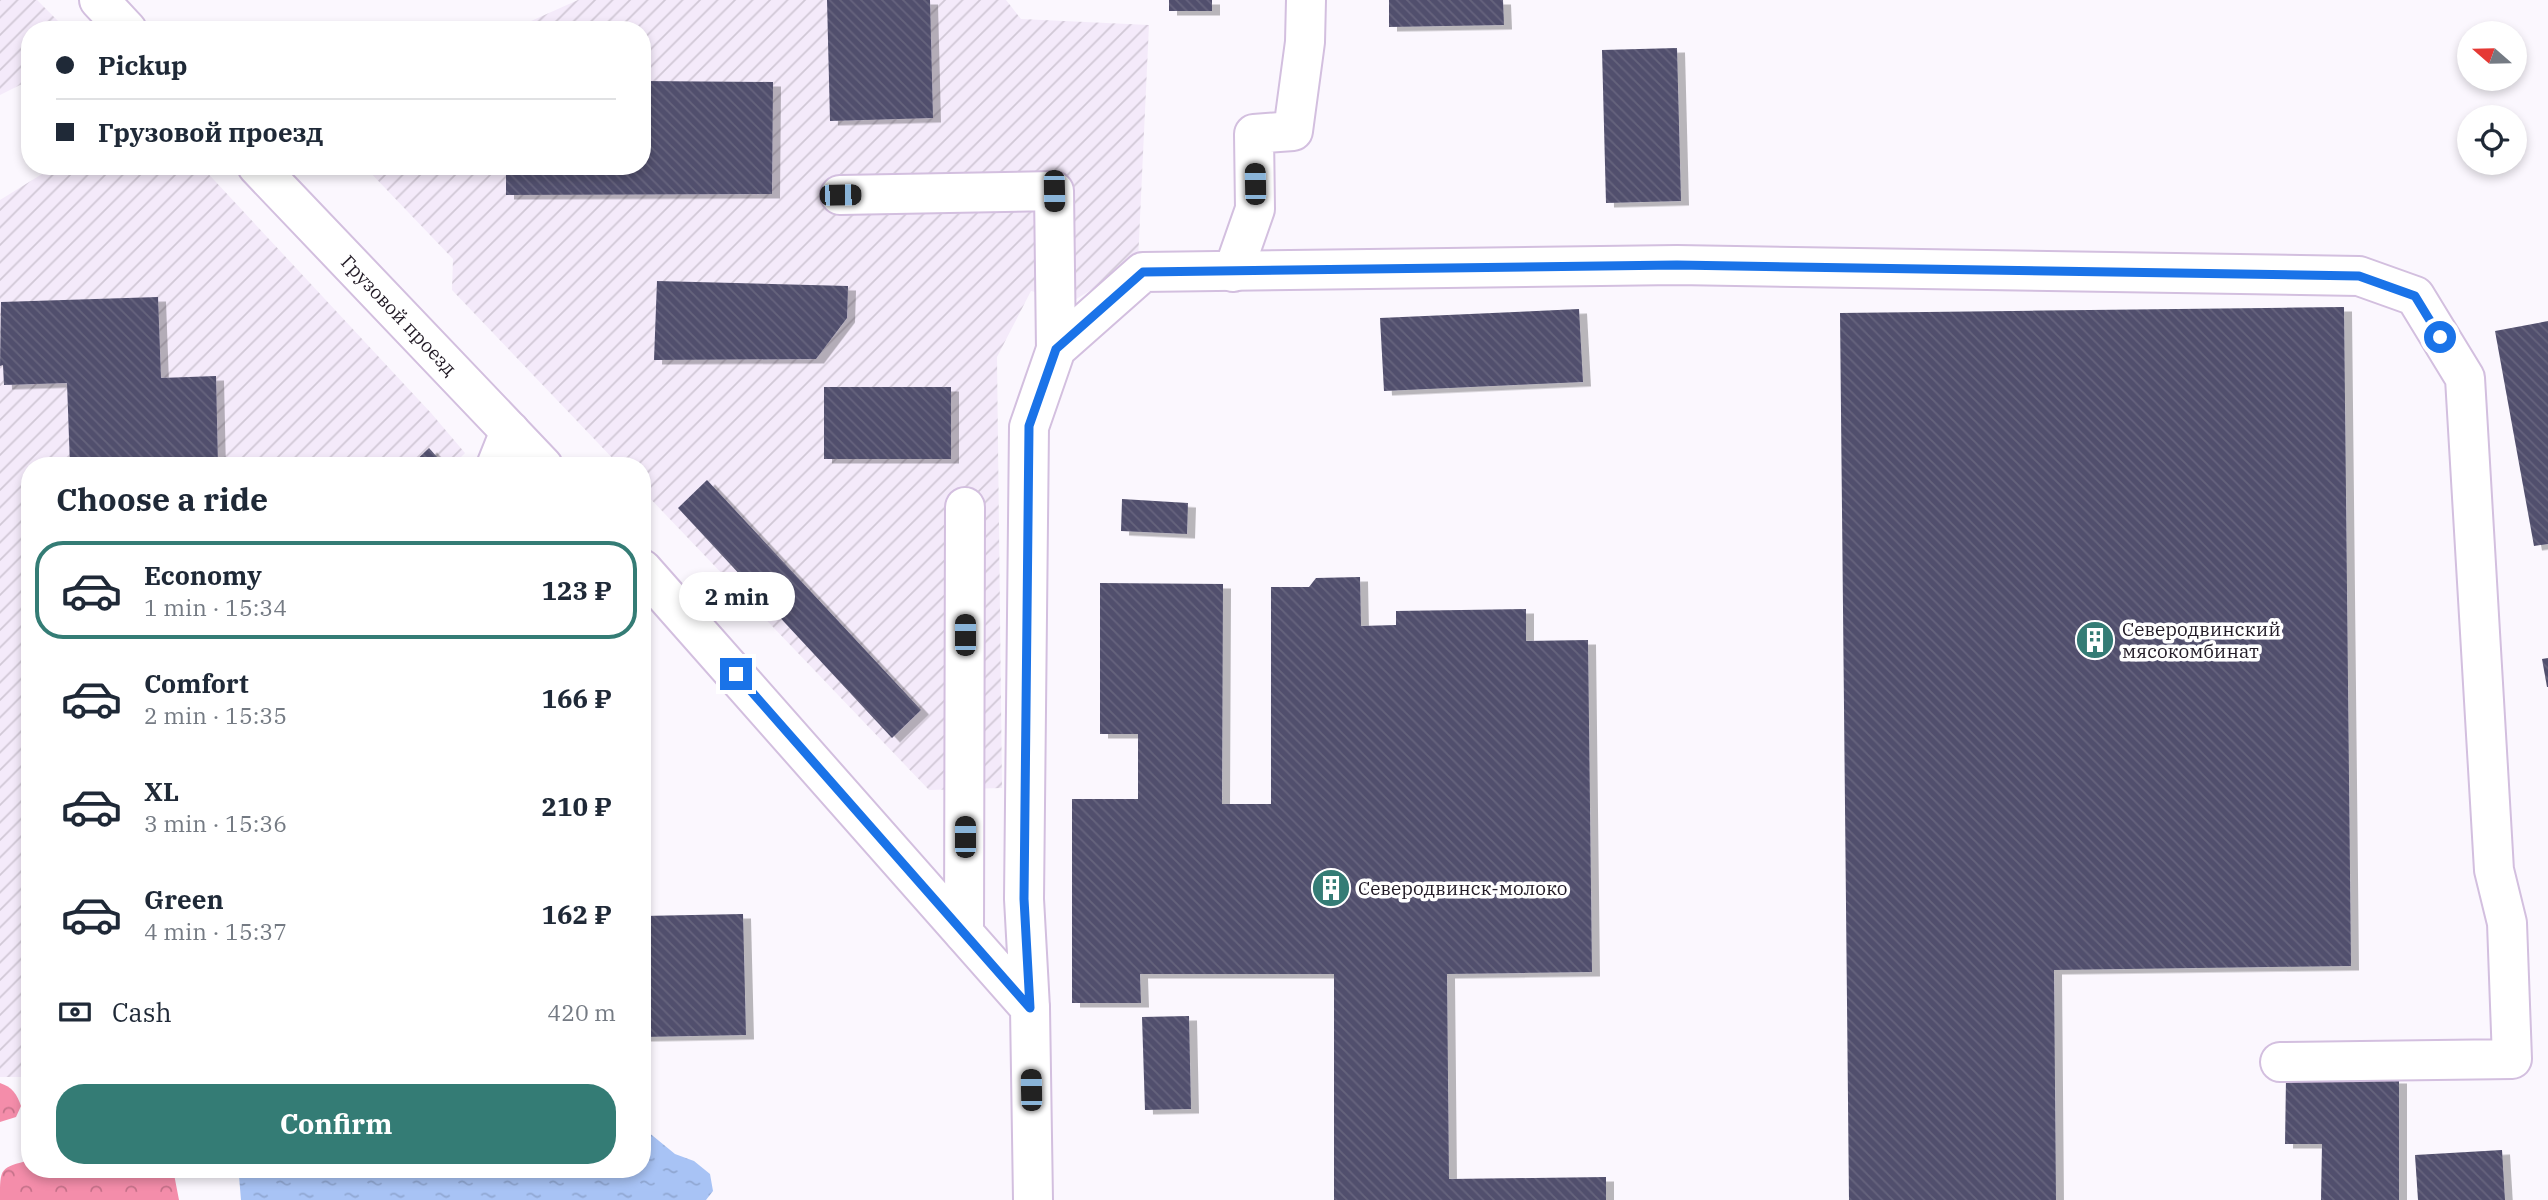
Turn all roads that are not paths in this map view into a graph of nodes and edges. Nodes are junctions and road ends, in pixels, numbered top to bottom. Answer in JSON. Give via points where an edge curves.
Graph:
{"nodes":[{"id":1,"x":99,"y":0,"type":"edge"},
{"id":2,"x":1306,"y":0,"type":"edge"},
{"id":3,"x":119,"y":21,"type":"edge"},
{"id":4,"x":266,"y":175,"type":"edge"},
{"id":5,"x":840,"y":195,"type":"dead end"},
{"id":6,"x":1233,"y":272,"type":"junction"},
{"id":7,"x":1056,"y":349,"type":"junction"},
{"id":8,"x":510,"y":431,"type":"junction"},
{"id":9,"x":500,"y":457,"type":"edge"},
{"id":10,"x":535,"y":457,"type":"edge"},
{"id":11,"x":965,"y":507,"type":"dead end"},
{"id":12,"x":651,"y":586,"type":"edge"},
{"id":13,"x":964,"y":933,"type":"junction"},
{"id":14,"x":1030,"y":1008,"type":"junction"},
{"id":15,"x":2280,"y":1062,"type":"dead end"},
{"id":16,"x":1033,"y":1200,"type":"edge"}],
"edges":[{"from":1,"to":3,"type":"street"},
{"from":2,"to":6,"type":"street","via":[[1293,131],[1254,134],[1255,209]]},
{"from":4,"to":8,"type":"street","name":"Грузовой проезд"},
{"from":5,"to":7,"type":"street","via":[[1054,191]]},
{"from":6,"to":7,"type":"street","via":[[1143,272]]},
{"from":6,"to":15,"type":"street","via":[[1677,265],[2359,276],[2415,296],[2465,378],[2494,870],[2507,923],[2512,1059]]},
{"from":7,"to":14,"type":"street","via":[[1029,426],[1024,899]]},
{"from":8,"to":9,"type":"street"},
{"from":8,"to":10,"type":"street","name":"Грузовой проезд"},
{"from":11,"to":13,"type":"street"},
{"from":12,"to":13,"type":"street"},
{"from":13,"to":14,"type":"street"},
{"from":14,"to":16,"type":"street"}]}
